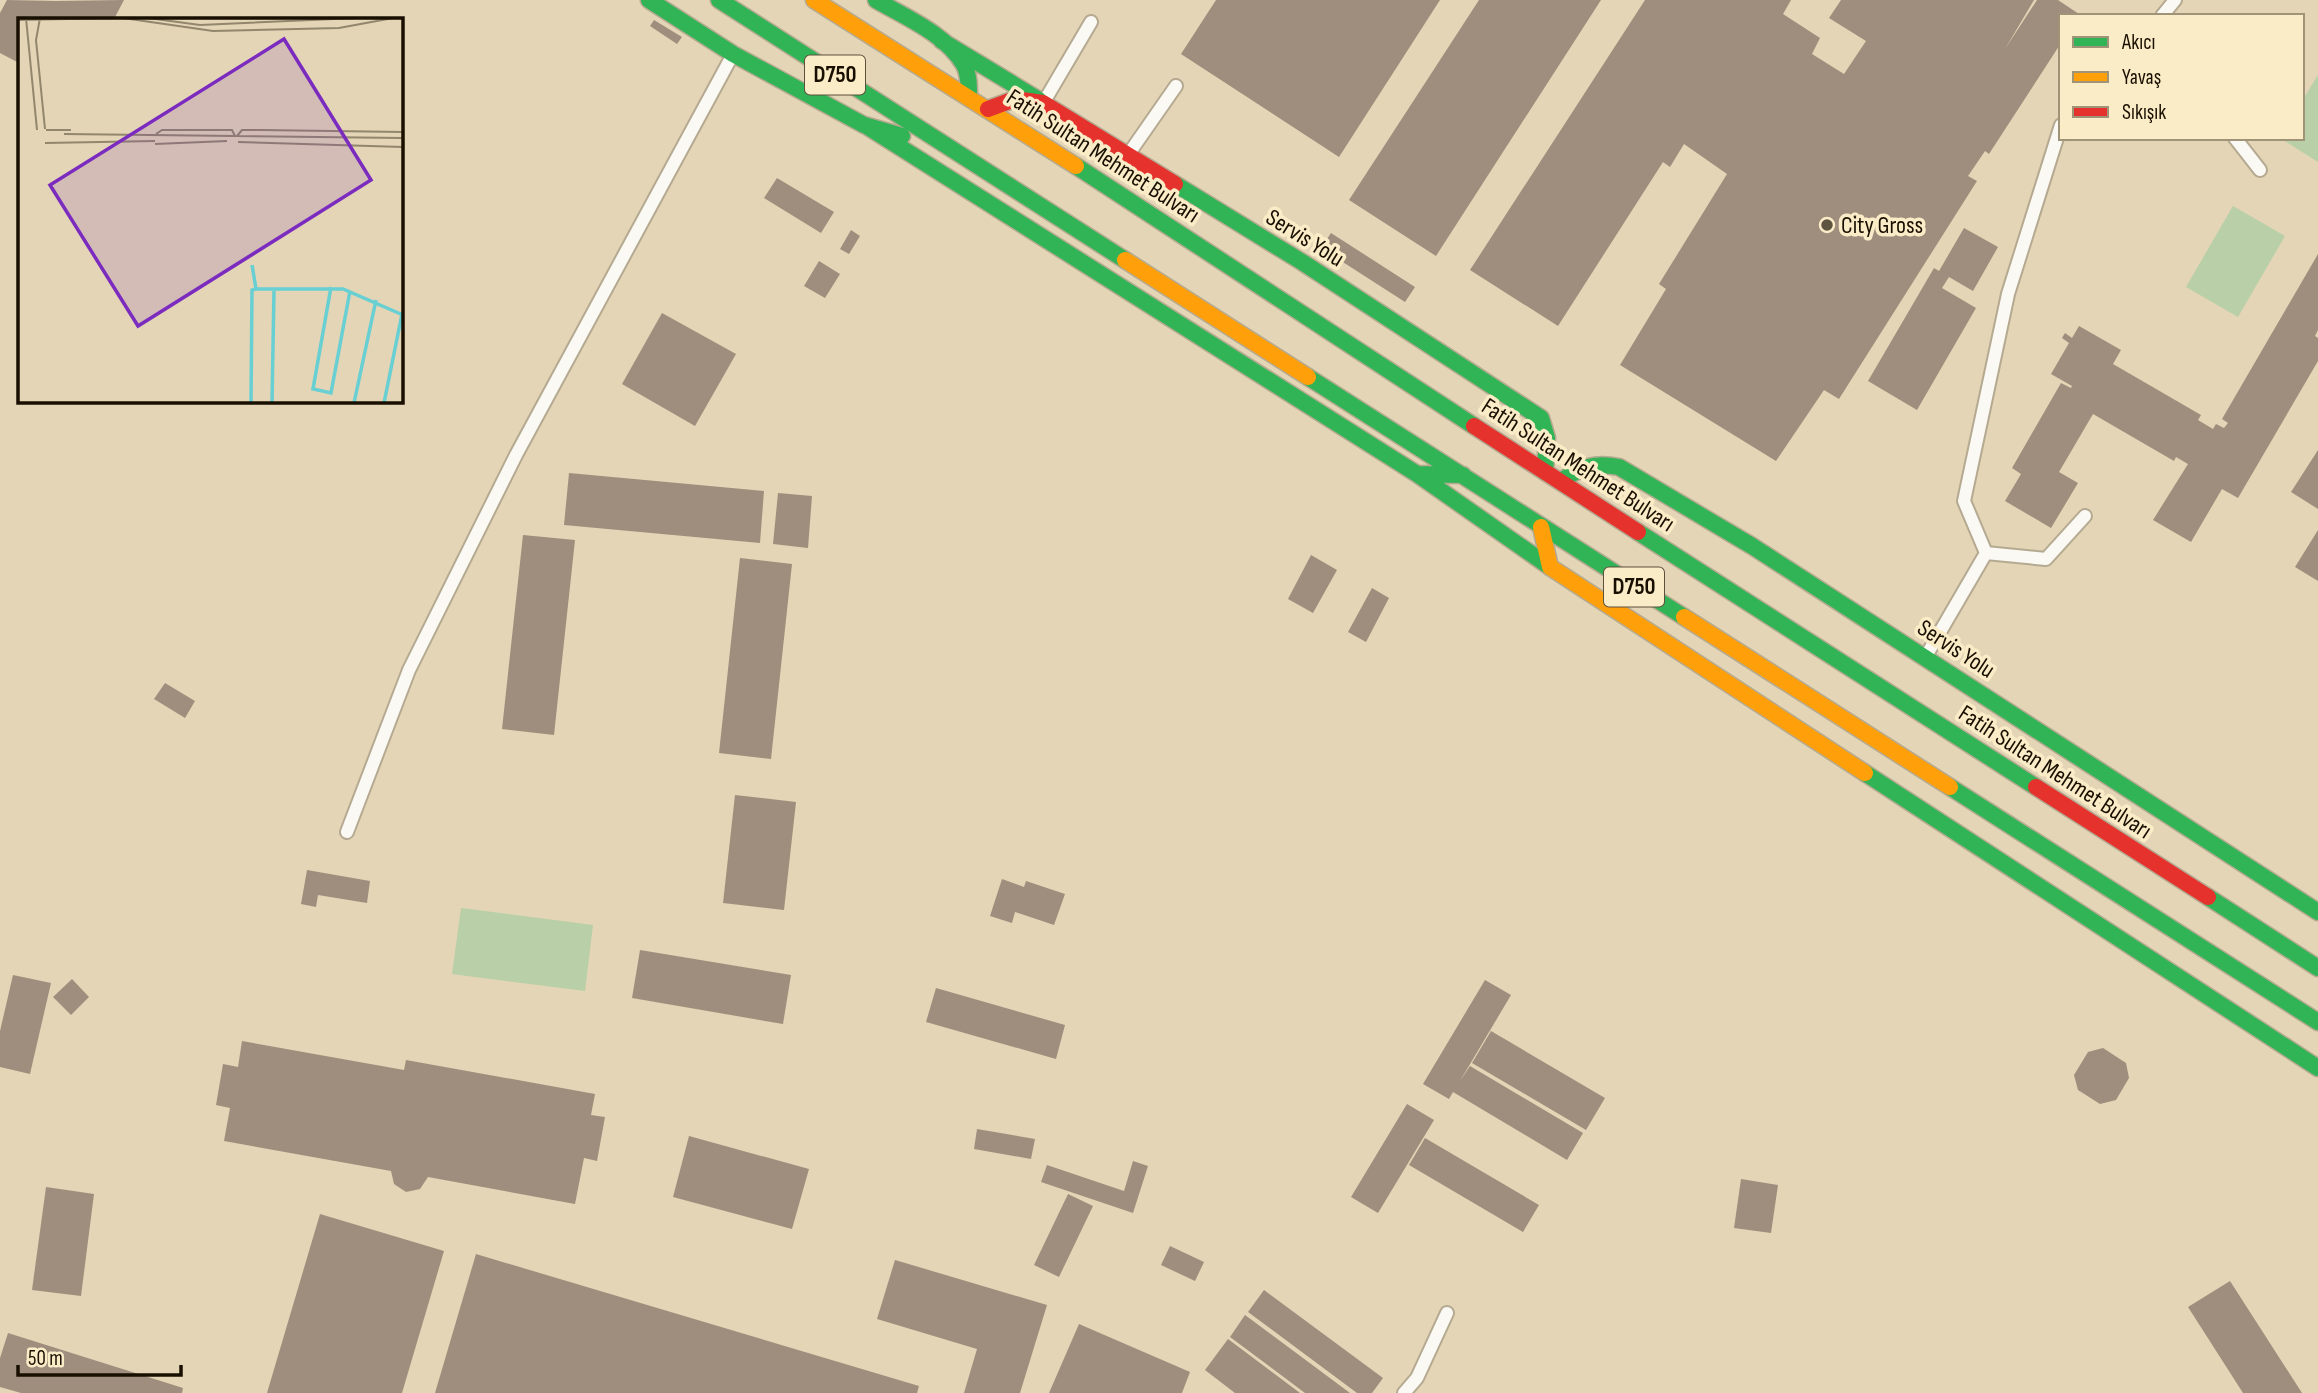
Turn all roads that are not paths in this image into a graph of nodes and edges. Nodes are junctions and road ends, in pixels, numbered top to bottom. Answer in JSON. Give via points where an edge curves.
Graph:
{"nodes":[{"id":1,"x":649,"y":0,"type":"edge"},
{"id":2,"x":719,"y":0,"type":"edge"},
{"id":3,"x":814,"y":0,"type":"edge"},
{"id":4,"x":876,"y":0,"type":"edge"},
{"id":5,"x":2175,"y":0,"type":"edge"},
{"id":6,"x":2164,"y":14,"type":"edge"},
{"id":7,"x":1091,"y":22,"type":"dead end"},
{"id":8,"x":919,"y":27,"type":"junction"},
{"id":9,"x":733,"y":54,"type":"junction"},
{"id":10,"x":1176,"y":86,"type":"dead end"},
{"id":11,"x":969,"y":97,"type":"junction"},
{"id":12,"x":1043,"y":103,"type":"junction"},
{"id":13,"x":988,"y":109,"type":"junction"},
{"id":14,"x":864,"y":125,"type":"junction"},
{"id":15,"x":2059,"y":131,"type":"edge"},
{"id":16,"x":2237,"y":140,"type":"edge"},
{"id":17,"x":951,"y":150,"type":"junction"},
{"id":18,"x":1128,"y":155,"type":"junction"},
{"id":19,"x":2260,"y":170,"type":"dead end"},
{"id":20,"x":1541,"y":418,"type":"junction"},
{"id":21,"x":1563,"y":432,"type":"dead end"},
{"id":22,"x":1597,"y":453,"type":"dead end"},
{"id":23,"x":1619,"y":467,"type":"junction"},
{"id":24,"x":1545,"y":472,"type":"junction"},
{"id":25,"x":1417,"y":474,"type":"junction"},
{"id":26,"x":1463,"y":475,"type":"junction"},
{"id":27,"x":1560,"y":481,"type":"junction"},
{"id":28,"x":2085,"y":516,"type":"dead end"},
{"id":29,"x":1541,"y":527,"type":"junction"},
{"id":30,"x":1986,"y":554,"type":"junction"},
{"id":31,"x":1550,"y":567,"type":"junction"},
{"id":32,"x":1926,"y":656,"type":"junction"},
{"id":33,"x":347,"y":832,"type":"dead end"},
{"id":34,"x":2318,"y":912,"type":"edge"},
{"id":35,"x":2318,"y":968,"type":"edge"},
{"id":36,"x":2318,"y":1022,"type":"edge"},
{"id":37,"x":2318,"y":1068,"type":"edge"},
{"id":38,"x":1447,"y":1313,"type":"dead end"},
{"id":39,"x":1404,"y":1393,"type":"edge"}],
"edges":[{"from":1,"to":9,"type":"main road"},
{"from":2,"to":17,"type":"main road","number":"D750"},
{"from":3,"to":11,"type":"main road","name":"Fatih Sultan Mehmet Bulvarı","number":"D750"},
{"from":4,"to":8,"type":"main road"},
{"from":5,"to":6,"type":"lane"},
{"from":7,"to":12,"type":"lane"},
{"from":8,"to":11,"type":"main road","via":[[963,64]]},
{"from":8,"to":12,"type":"main road"},
{"from":9,"to":14,"type":"main road"},
{"from":9,"to":33,"type":"lane","via":[[516,455],[409,670]]},
{"from":10,"to":18,"type":"lane"},
{"from":11,"to":13,"type":"main road","name":"Fatih Sultan Mehmet Bulvarı","number":"D750"},
{"from":12,"to":13,"type":"main road","name":"Servis Yolu","via":[[1020,98],[1003,100]]},
{"from":12,"to":18,"type":"main road","name":"Servis Yolu"},
{"from":13,"to":24,"type":"main road","name":"Fatih Sultan Mehmet Bulvarı","number":"D750"},
{"from":14,"to":17,"type":"main road"},
{"from":14,"to":25,"type":"main road"},
{"from":15,"to":30,"type":"lane","via":[[2008,294],[1964,501]]},
{"from":16,"to":19,"type":"lane"},
{"from":17,"to":26,"type":"main road","number":"D750"},
{"from":18,"to":20,"type":"main road","name":"Servis Yolu"},
{"from":20,"to":21,"type":"main road","name":"Servis Yolu"},
{"from":20,"to":24,"type":"main road","via":[[1549,448]]},
{"from":22,"to":23,"type":"main road"},
{"from":23,"to":27,"type":"main road","name":"Servis Yolu","via":[[1587,465]]},
{"from":23,"to":32,"type":"main road","name":"Servis Yolu"},
{"from":24,"to":27,"type":"main road","name":"Fatih Sultan Mehmet Bulvarı","number":"D750"},
{"from":25,"to":26,"type":"main road"},
{"from":25,"to":31,"type":"main road"},
{"from":26,"to":29,"type":"main road","number":"D750"},
{"from":27,"to":35,"type":"main road","name":"Fatih Sultan Mehmet Bulvarı","number":"D750"},
{"from":28,"to":30,"type":"lane","via":[[2046,559]]},
{"from":29,"to":31,"type":"main road"},
{"from":29,"to":36,"type":"main road","number":"D750"},
{"from":30,"to":32,"type":"lane"},
{"from":31,"to":37,"type":"main road"},
{"from":32,"to":34,"type":"main road","name":"Servis Yolu"},
{"from":38,"to":39,"type":"lane","via":[[1417,1378]]}]}
